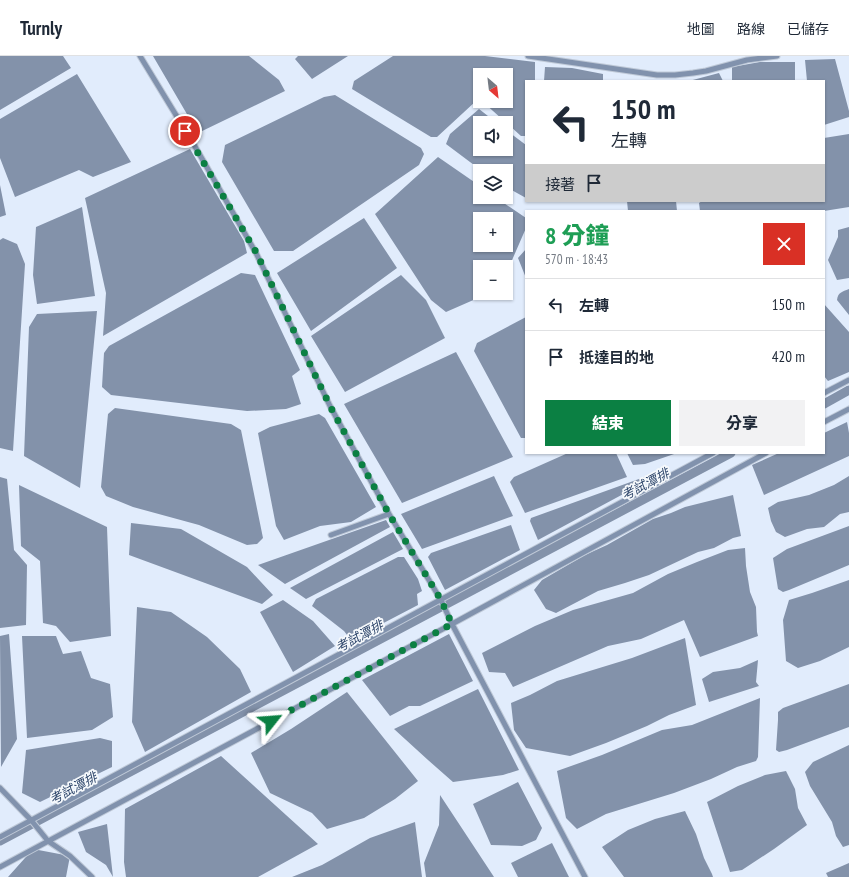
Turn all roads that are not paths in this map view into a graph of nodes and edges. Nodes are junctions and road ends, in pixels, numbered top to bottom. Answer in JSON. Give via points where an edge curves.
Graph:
{"nodes":[{"id":1,"x":140,"y":56,"type":"edge"},
{"id":2,"x":528,"y":56,"type":"edge"},
{"id":3,"x":777,"y":56,"type":"edge"},
{"id":4,"x":849,"y":380,"type":"edge"},
{"id":5,"x":825,"y":392,"type":"edge"},
{"id":6,"x":849,"y":409,"type":"edge"},
{"id":7,"x":825,"y":421,"type":"edge"},
{"id":8,"x":710,"y":454,"type":"edge"},
{"id":9,"x":764,"y":454,"type":"edge"},
{"id":10,"x":389,"y":514,"type":"junction"},
{"id":11,"x":331,"y":535,"type":"dead end"},
{"id":12,"x":442,"y":602,"type":"junction"},
{"id":13,"x":451,"y":622,"type":"junction"},
{"id":14,"x":0,"y":788,"type":"edge"},
{"id":15,"x":32,"y":821,"type":"junction"},
{"id":16,"x":0,"y":837,"type":"edge"},
{"id":17,"x":46,"y":839,"type":"junction"},
{"id":18,"x":0,"y":867,"type":"edge"},
{"id":19,"x":92,"y":877,"type":"edge"},
{"id":20,"x":585,"y":877,"type":"edge"}],
"edges":[{"from":1,"to":10,"type":"lane","via":[[256,252],[330,406]]},
{"from":2,"to":3,"type":"lane","via":[[657,75],[693,74],[747,60]]},
{"from":4,"to":5,"type":"lane"},
{"from":6,"to":7,"type":"lane"},
{"from":8,"to":12,"type":"lane"},
{"from":9,"to":13,"type":"lane"},
{"from":10,"to":11,"type":"lane"},
{"from":10,"to":12,"type":"lane"},
{"from":12,"to":13,"type":"lane"},
{"from":12,"to":15,"type":"lane"},
{"from":13,"to":17,"type":"lane"},
{"from":13,"to":20,"type":"lane"},
{"from":14,"to":15,"type":"lane"},
{"from":15,"to":16,"type":"lane"},
{"from":15,"to":17,"type":"lane"},
{"from":17,"to":18,"type":"lane"},
{"from":17,"to":19,"type":"lane","via":[[70,856]]}]}
